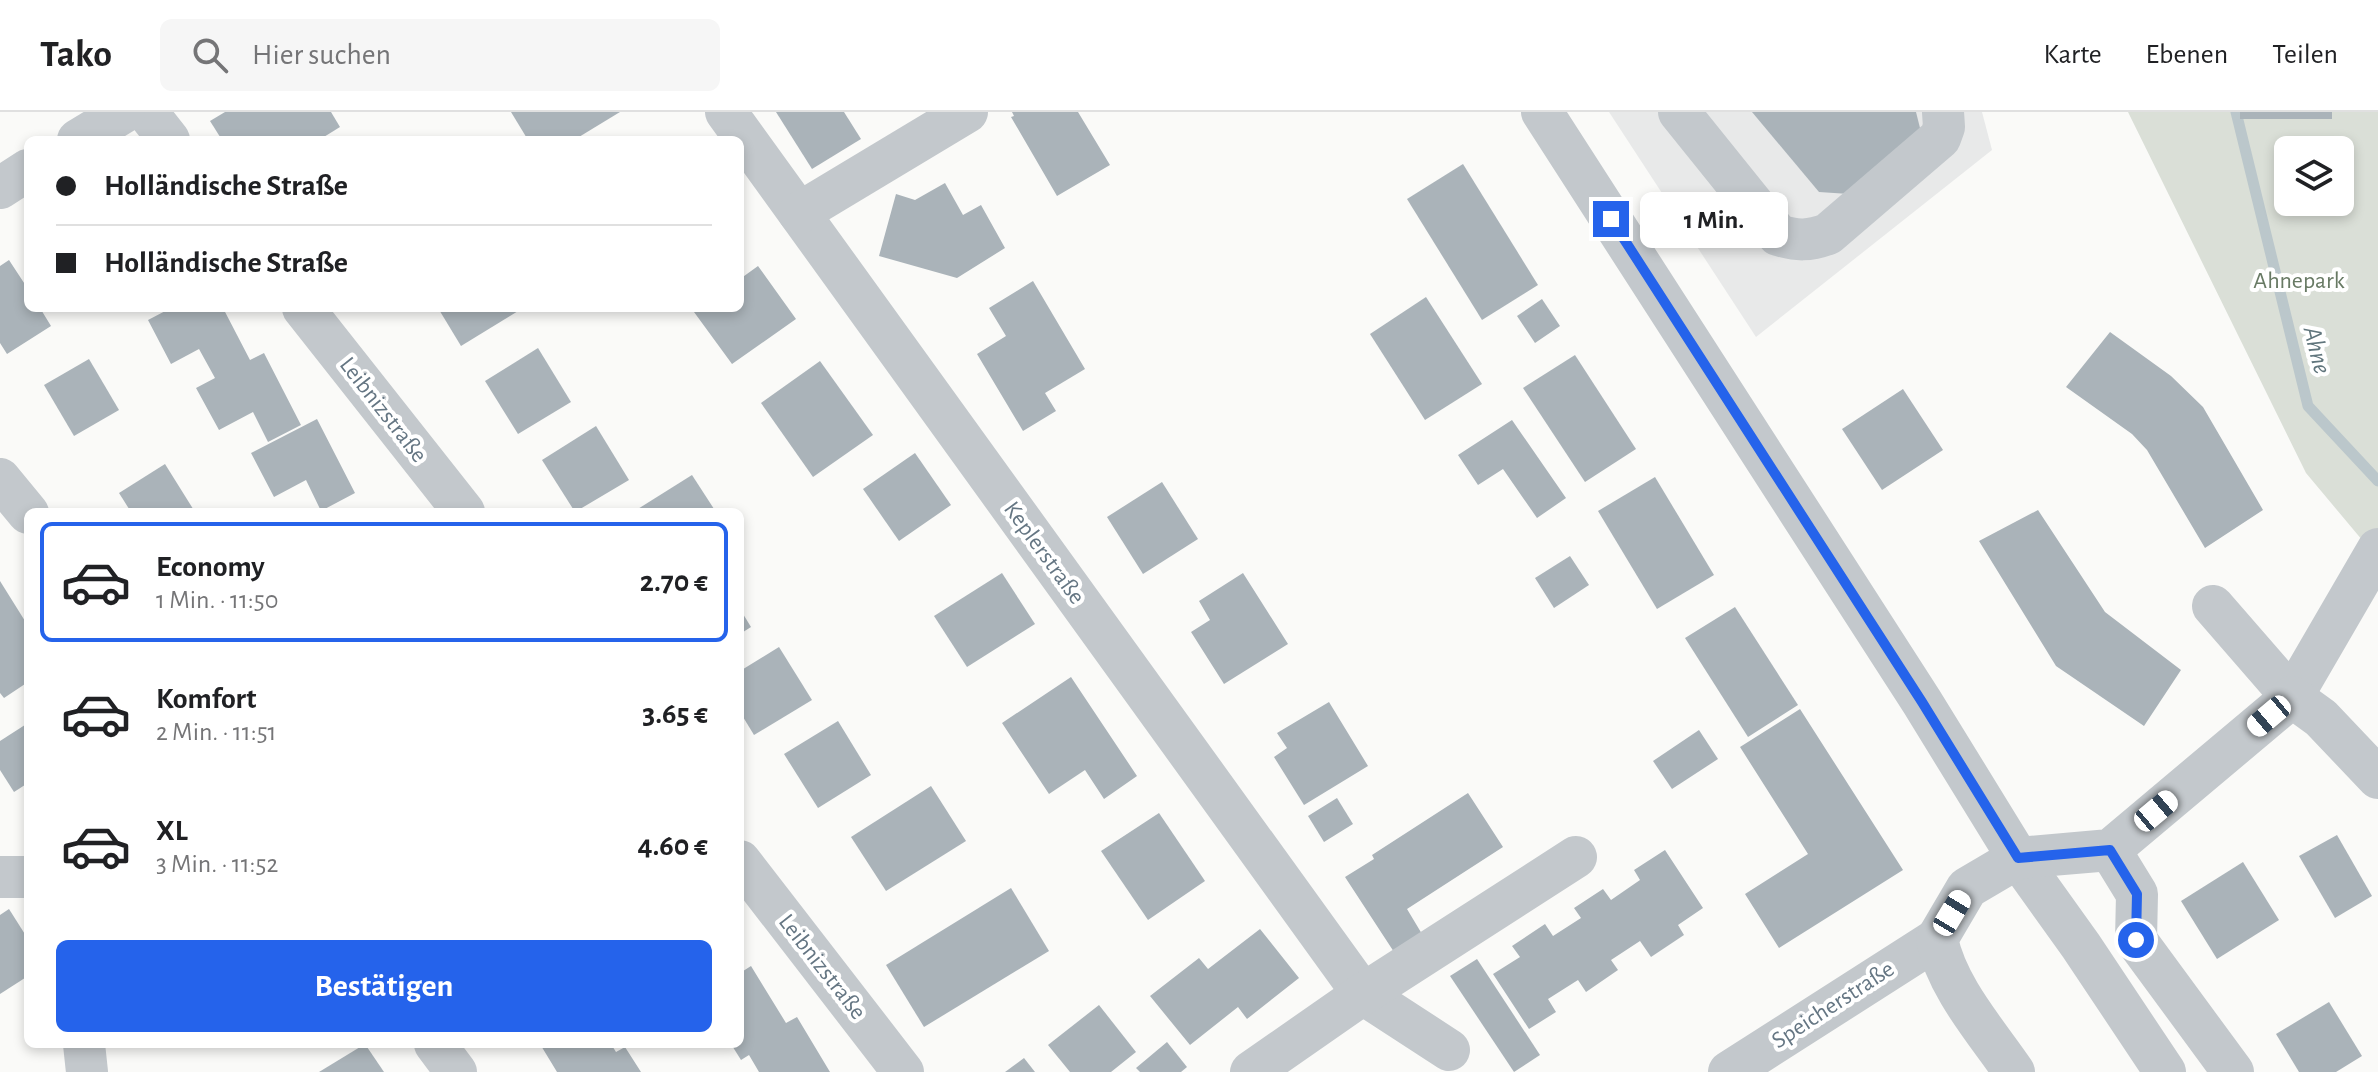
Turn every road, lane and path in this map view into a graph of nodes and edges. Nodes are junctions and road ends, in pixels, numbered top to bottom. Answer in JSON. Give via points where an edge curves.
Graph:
{"nodes":[{"id":1,"x":124,"y":112,"type":"edge"},
{"id":2,"x":147,"y":112,"type":"edge"},
{"id":3,"x":726,"y":112,"type":"edge"},
{"id":4,"x":967,"y":112,"type":"edge"},
{"id":5,"x":1542,"y":112,"type":"edge"},
{"id":6,"x":1679,"y":112,"type":"edge"},
{"id":7,"x":1943,"y":112,"type":"edge"},
{"id":8,"x":85,"y":136,"type":"edge"},
{"id":9,"x":166,"y":136,"type":"edge"},
{"id":10,"x":743,"y":136,"type":"edge"},
{"id":11,"x":744,"y":137,"type":"edge"},
{"id":12,"x":799,"y":213,"type":"junction"},
{"id":13,"x":306,"y":312,"type":"edge"},
{"id":14,"x":0,"y":479,"type":"edge"},
{"id":15,"x":24,"y":508,"type":"edge"},
{"id":16,"x":461,"y":508,"type":"edge"},
{"id":17,"x":2373,"y":557,"type":"edge"},
{"id":18,"x":2213,"y":606,"type":"dead end"},
{"id":19,"x":2292,"y":697,"type":"junction"},
{"id":20,"x":2373,"y":763,"type":"edge"},
{"id":21,"x":2110,"y":850,"type":"junction"},
{"id":22,"x":1576,"y":857,"type":"dead end"},
{"id":23,"x":2018,"y":858,"type":"junction"},
{"id":24,"x":744,"y":866,"type":"edge"},
{"id":25,"x":0,"y":877,"type":"edge"},
{"id":26,"x":24,"y":877,"type":"edge"},
{"id":27,"x":1937,"y":939,"type":"junction"},
{"id":28,"x":1363,"y":994,"type":"junction"},
{"id":29,"x":84,"y":1048,"type":"edge"},
{"id":30,"x":438,"y":1048,"type":"edge"},
{"id":31,"x":1449,"y":1050,"type":"dead end"},
{"id":32,"x":87,"y":1072,"type":"edge"},
{"id":33,"x":456,"y":1072,"type":"edge"},
{"id":34,"x":903,"y":1072,"type":"edge"},
{"id":35,"x":1251,"y":1072,"type":"edge"},
{"id":36,"x":1729,"y":1072,"type":"edge"},
{"id":37,"x":2014,"y":1072,"type":"edge"},
{"id":38,"x":2165,"y":1072,"type":"edge"},
{"id":39,"x":2233,"y":1072,"type":"edge"}],
"edges":[{"from":1,"to":8,"type":"street"},
{"from":2,"to":9,"type":"street"},
{"from":3,"to":10,"type":"street","name":"Keplerstraße"},
{"from":4,"to":12,"type":"street"},
{"from":5,"to":23,"type":"street"},
{"from":6,"to":7,"type":"street","via":[[1778,235],[1812,240],[1828,234],[1940,138]]},
{"from":11,"to":12,"type":"street","name":"Keplerstraße"},
{"from":12,"to":28,"type":"street","name":"Keplerstraße"},
{"from":13,"to":16,"type":"street","name":"Leibnizstraße"},
{"from":14,"to":15,"type":"street"},
{"from":17,"to":19,"type":"street"},
{"from":18,"to":19,"type":"street"},
{"from":19,"to":20,"type":"street"},
{"from":19,"to":21,"type":"street"},
{"from":21,"to":23,"type":"street"},
{"from":21,"to":39,"type":"street","via":[[2137,894],[2136,940]]},
{"from":22,"to":28,"type":"street"},
{"from":23,"to":27,"type":"street","via":[[1967,888]]},
{"from":23,"to":38,"type":"street"},
{"from":24,"to":34,"type":"street","name":"Leibnizstraße"},
{"from":25,"to":26,"type":"street"},
{"from":27,"to":36,"type":"street","name":"Speicherstraße"},
{"from":27,"to":37,"type":"street","via":[[1955,985]]},
{"from":28,"to":31,"type":"street"},
{"from":28,"to":35,"type":"street"},
{"from":29,"to":32,"type":"street"},
{"from":30,"to":33,"type":"street"}]}
